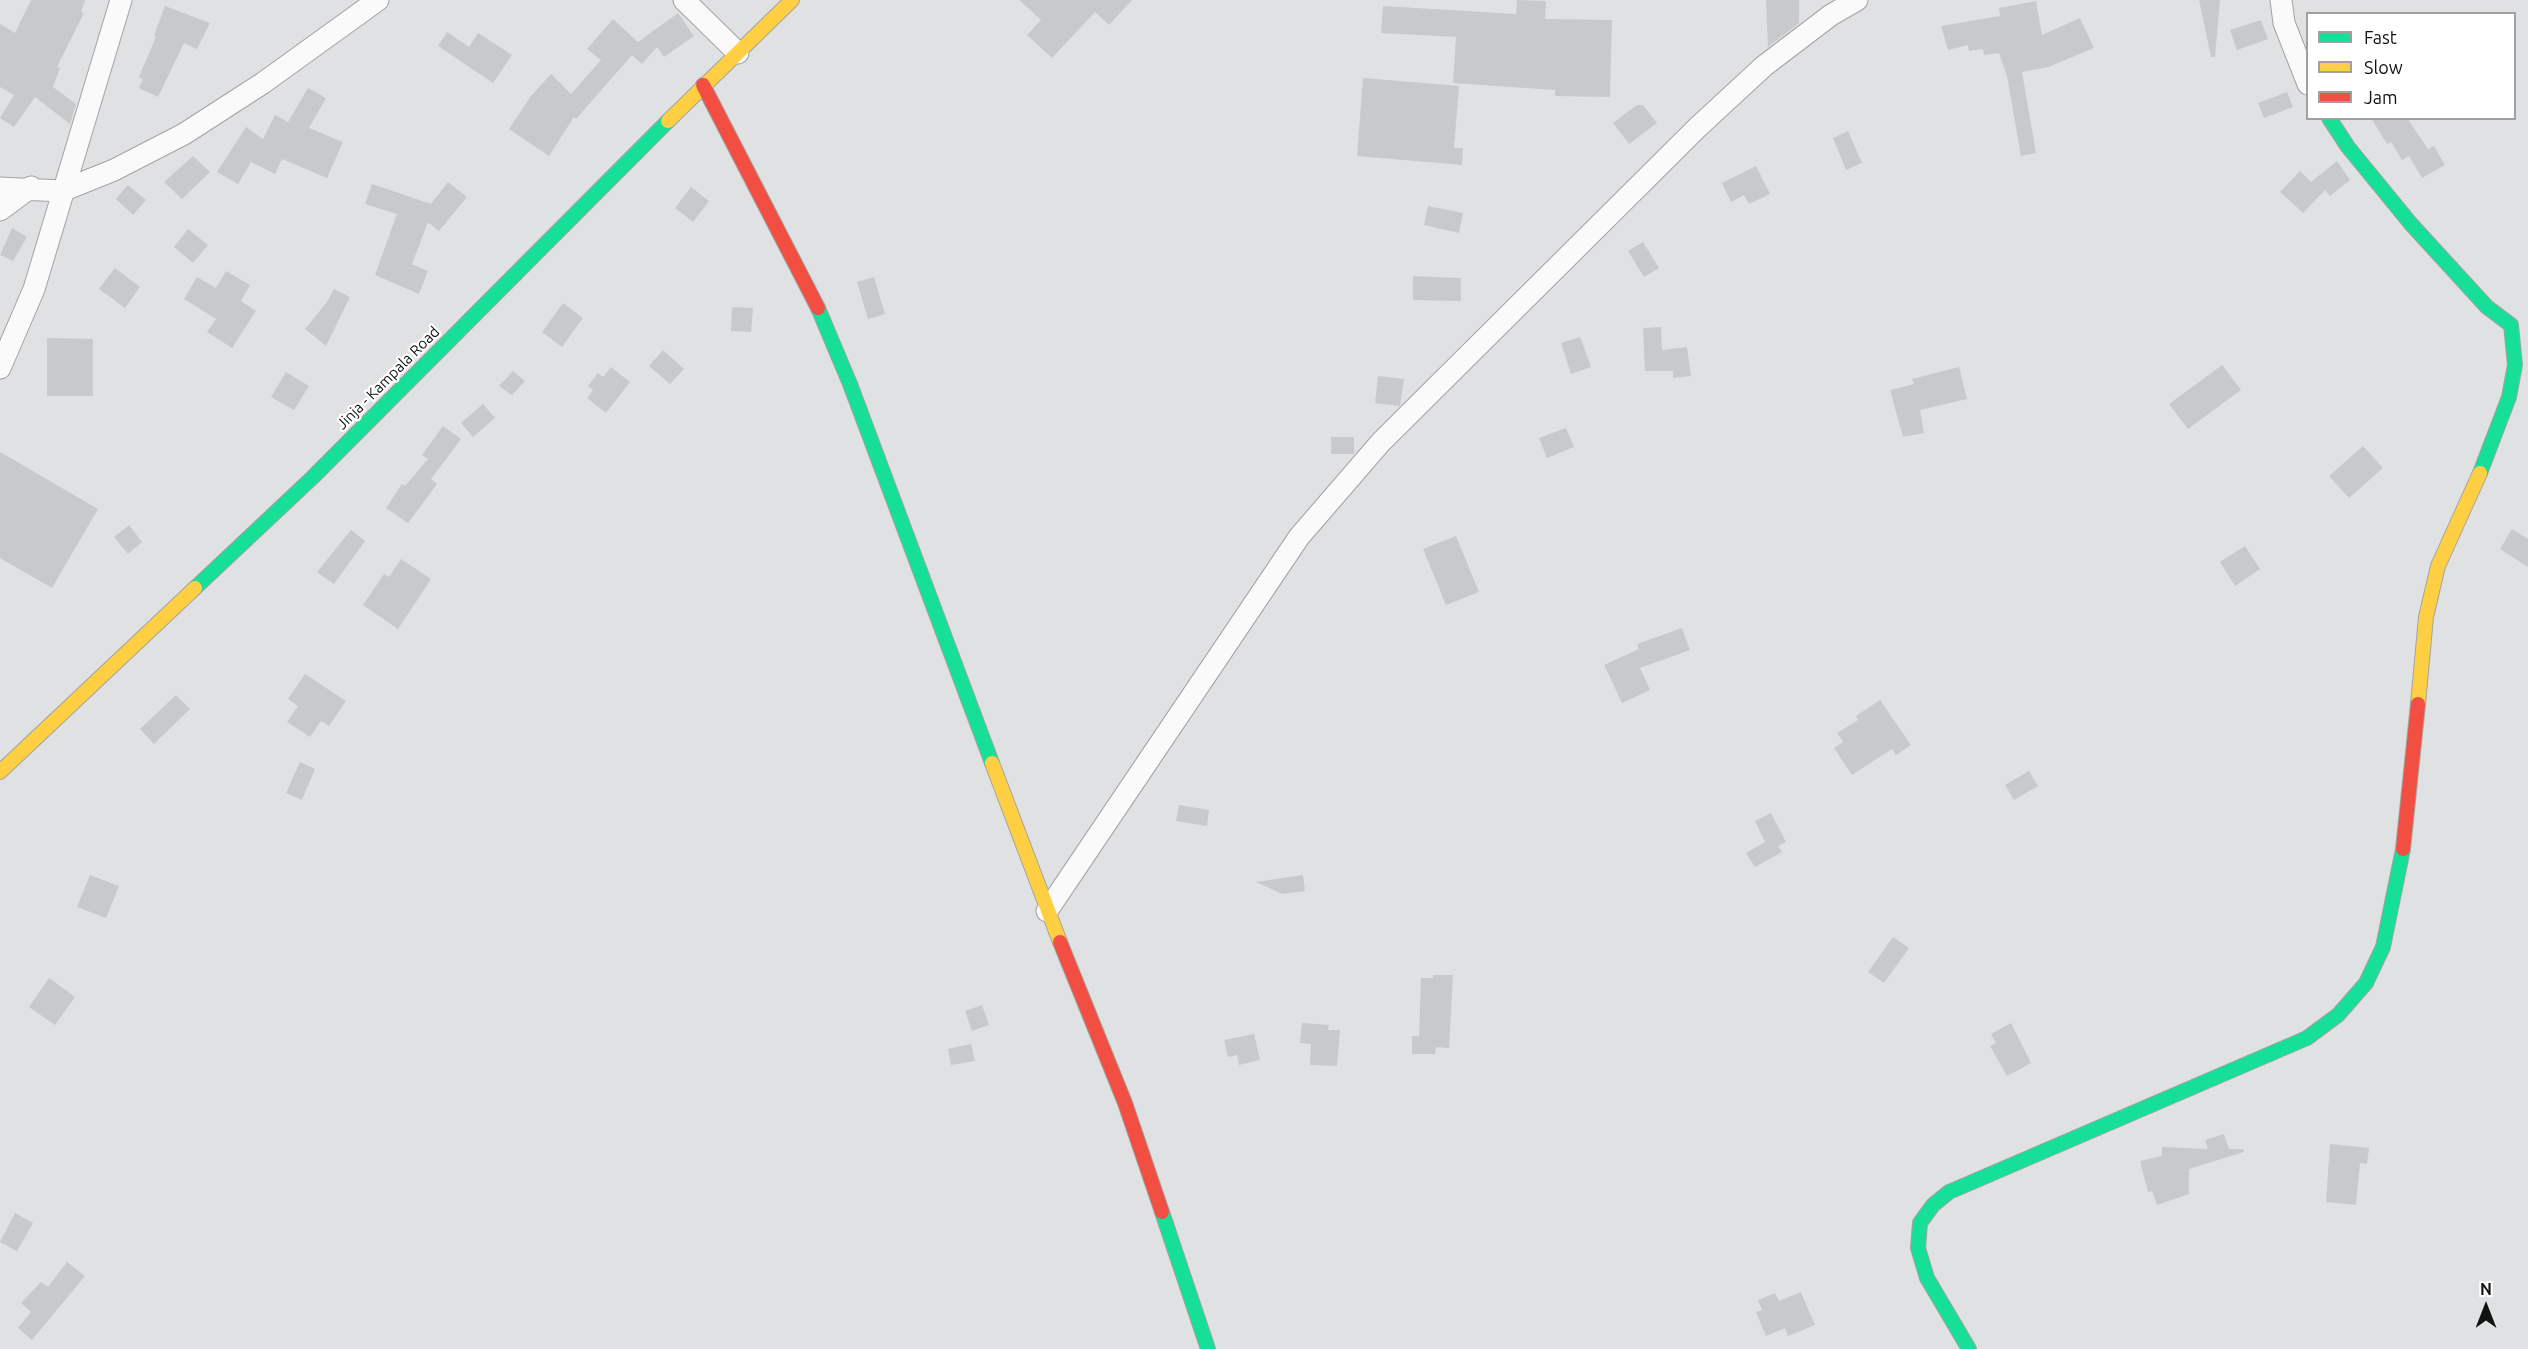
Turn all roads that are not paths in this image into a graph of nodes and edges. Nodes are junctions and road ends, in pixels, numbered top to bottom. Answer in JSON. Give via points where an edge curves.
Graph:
{"nodes":[{"id":1,"x":121,"y":0,"type":"edge"},
{"id":2,"x":378,"y":0,"type":"edge"},
{"id":3,"x":684,"y":0,"type":"edge"},
{"id":4,"x":792,"y":0,"type":"edge"},
{"id":5,"x":1857,"y":0,"type":"edge"},
{"id":6,"x":2281,"y":0,"type":"edge"},
{"id":7,"x":738,"y":53,"type":"junction"},
{"id":8,"x":2306,"y":81,"type":"edge"},
{"id":9,"x":703,"y":85,"type":"junction"},
{"id":10,"x":2330,"y":120,"type":"edge"},
{"id":11,"x":0,"y":188,"type":"edge"},
{"id":12,"x":31,"y":188,"type":"junction"},
{"id":13,"x":62,"y":191,"type":"junction"},
{"id":14,"x":0,"y":210,"type":"edge"},
{"id":15,"x":2520,"y":329,"type":"edge"},
{"id":16,"x":0,"y":368,"type":"edge"},
{"id":17,"x":0,"y":772,"type":"edge"},
{"id":18,"x":1047,"y":911,"type":"junction"},
{"id":19,"x":1208,"y":1349,"type":"edge"},
{"id":20,"x":1969,"y":1349,"type":"edge"}],
"edges":[{"from":1,"to":13,"type":"street"},
{"from":2,"to":13,"type":"street","via":[[184,134]]},
{"from":3,"to":7,"type":"street"},
{"from":4,"to":7,"type":"main road","name":"Jinja - Kampala Road"},
{"from":5,"to":18,"type":"street","via":[[1764,66],[1698,127],[1381,442],[1299,537]]},
{"from":6,"to":8,"type":"street","via":[[2284,23]]},
{"from":7,"to":9,"type":"main road","name":"Jinja - Kampala Road"},
{"from":9,"to":17,"type":"main road","name":"Jinja - Kampala Road","via":[[313,477]]},
{"from":9,"to":18,"type":"main road","via":[[822,316]]},
{"from":10,"to":15,"type":"main road","via":[[2411,224],[2487,307]]},
{"from":11,"to":12,"type":"street"},
{"from":12,"to":13,"type":"street"},
{"from":12,"to":14,"type":"street"},
{"from":13,"to":16,"type":"street","via":[[34,289]]},
{"from":15,"to":20,"type":"main road","via":[[2509,397],[2439,566],[2426,617],[2404,843],[2383,947],[2366,983],[2338,1016],[2307,1038],[1949,1192],[1933,1205],[1920,1223],[1918,1248],[1927,1278]]},
{"from":18,"to":19,"type":"main road","via":[[1125,1103]]}]}
